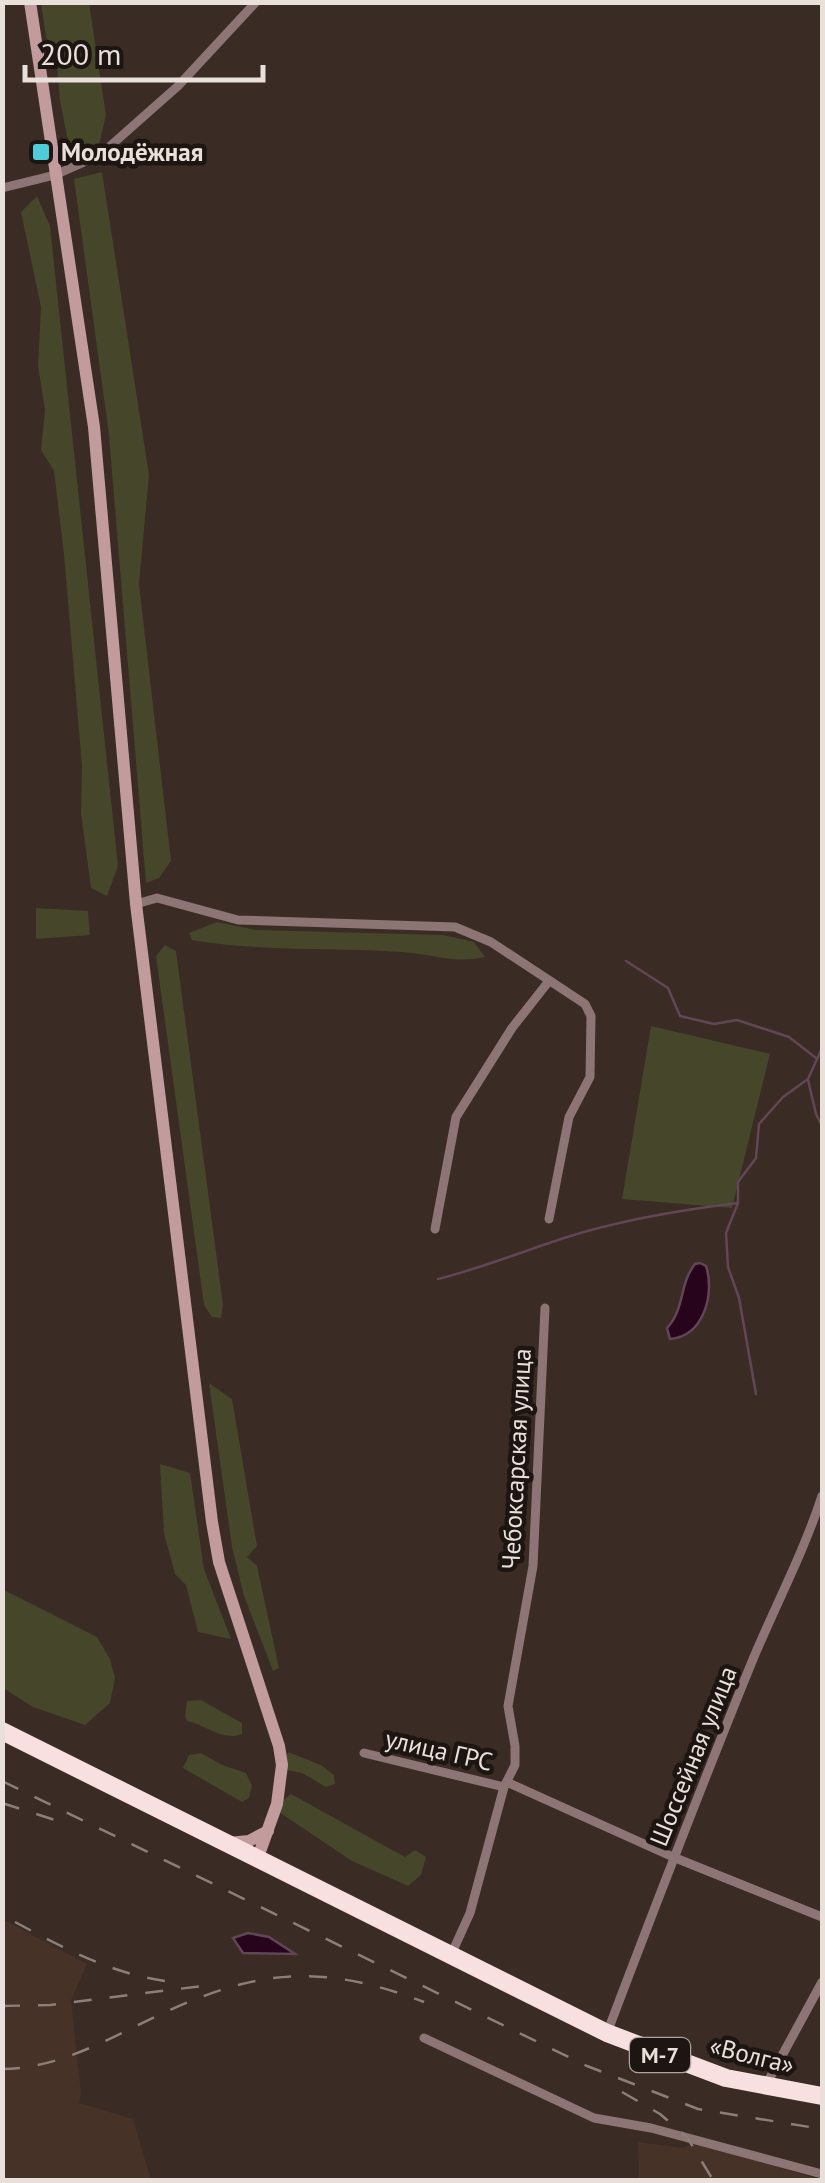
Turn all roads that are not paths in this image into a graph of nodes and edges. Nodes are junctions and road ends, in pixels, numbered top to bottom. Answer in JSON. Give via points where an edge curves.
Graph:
{"nodes":[{"id":1,"x":30,"y":2,"type":"edge"},
{"id":2,"x":256,"y":2,"type":"edge"},
{"id":3,"x":55,"y":175,"type":"junction"},
{"id":4,"x":2,"y":188,"type":"edge"},
{"id":5,"x":136,"y":904,"type":"junction"},
{"id":6,"x":549,"y":980,"type":"junction"},
{"id":7,"x":549,"y":1218,"type":"dead end"},
{"id":8,"x":435,"y":1229,"type":"dead end"},
{"id":9,"x":545,"y":1308,"type":"dead end"},
{"id":10,"x":822,"y":1496,"type":"edge"},
{"id":11,"x":2,"y":1731,"type":"edge"},
{"id":12,"x":364,"y":1752,"type":"dead end"},
{"id":13,"x":507,"y":1785,"type":"junction"},
{"id":14,"x":268,"y":1831,"type":"junction"},
{"id":15,"x":225,"y":1844,"type":"junction"},
{"id":16,"x":673,"y":1857,"type":"junction"},
{"id":17,"x":256,"y":1860,"type":"junction"},
{"id":18,"x":283,"y":1873,"type":"junction"},
{"id":19,"x":822,"y":1917,"type":"edge"},
{"id":20,"x":450,"y":1957,"type":"junction"},
{"id":21,"x":822,"y":1982,"type":"edge"},
{"id":22,"x":607,"y":2033,"type":"junction"},
{"id":23,"x":424,"y":2038,"type":"dead end"},
{"id":24,"x":765,"y":2087,"type":"junction"},
{"id":25,"x":822,"y":2096,"type":"edge"},
{"id":26,"x":822,"y":2174,"type":"edge"}],
"edges":[{"from":1,"to":3,"type":"street"},
{"from":2,"to":3,"type":"street","via":[[178,86],[100,155]]},
{"from":3,"to":4,"type":"street"},
{"from":3,"to":5,"type":"street","via":[[94,428]]},
{"from":5,"to":6,"type":"street","via":[[157,898],[238,920],[454,927]]},
{"from":5,"to":14,"type":"street","via":[[212,1522],[279,1746],[281,1782]]},
{"from":6,"to":7,"type":"street","via":[[585,1004],[591,1016],[590,1078],[569,1117]]},
{"from":6,"to":8,"type":"street","via":[[456,1118]]},
{"from":9,"to":13,"type":"street","name":"Чебоксарская улица","via":[[533,1566],[508,1706],[516,1746]]},
{"from":10,"to":16,"type":"street","name":"Шоссейная улица"},
{"from":11,"to":15,"type":"highway","name":"«Волга»"},
{"from":12,"to":13,"type":"street","name":"улица ГРС"},
{"from":13,"to":16,"type":"street","name":"улица ГРС"},
{"from":13,"to":20,"type":"street","name":"Чебоксарская улица","via":[[470,1914]]},
{"from":14,"to":15,"type":"street"},
{"from":14,"to":17,"type":"street"},
{"from":14,"to":18,"type":"street"},
{"from":15,"to":17,"type":"highway","name":"«Волга»"},
{"from":16,"to":19,"type":"street","name":"улица ГРС"},
{"from":16,"to":22,"type":"street","name":"Шоссейная улица"},
{"from":17,"to":18,"type":"highway","name":"«Волга»"},
{"from":18,"to":20,"type":"highway","name":"«Волга»"},
{"from":20,"to":22,"type":"highway","name":"«Волга»","number":"М-7"},
{"from":21,"to":24,"type":"street"},
{"from":22,"to":24,"type":"highway","name":"«Волга»","number":"М-7"},
{"from":23,"to":26,"type":"street","via":[[594,2118]]},
{"from":24,"to":25,"type":"highway","name":"«Волга»","number":"М-7"}]}
